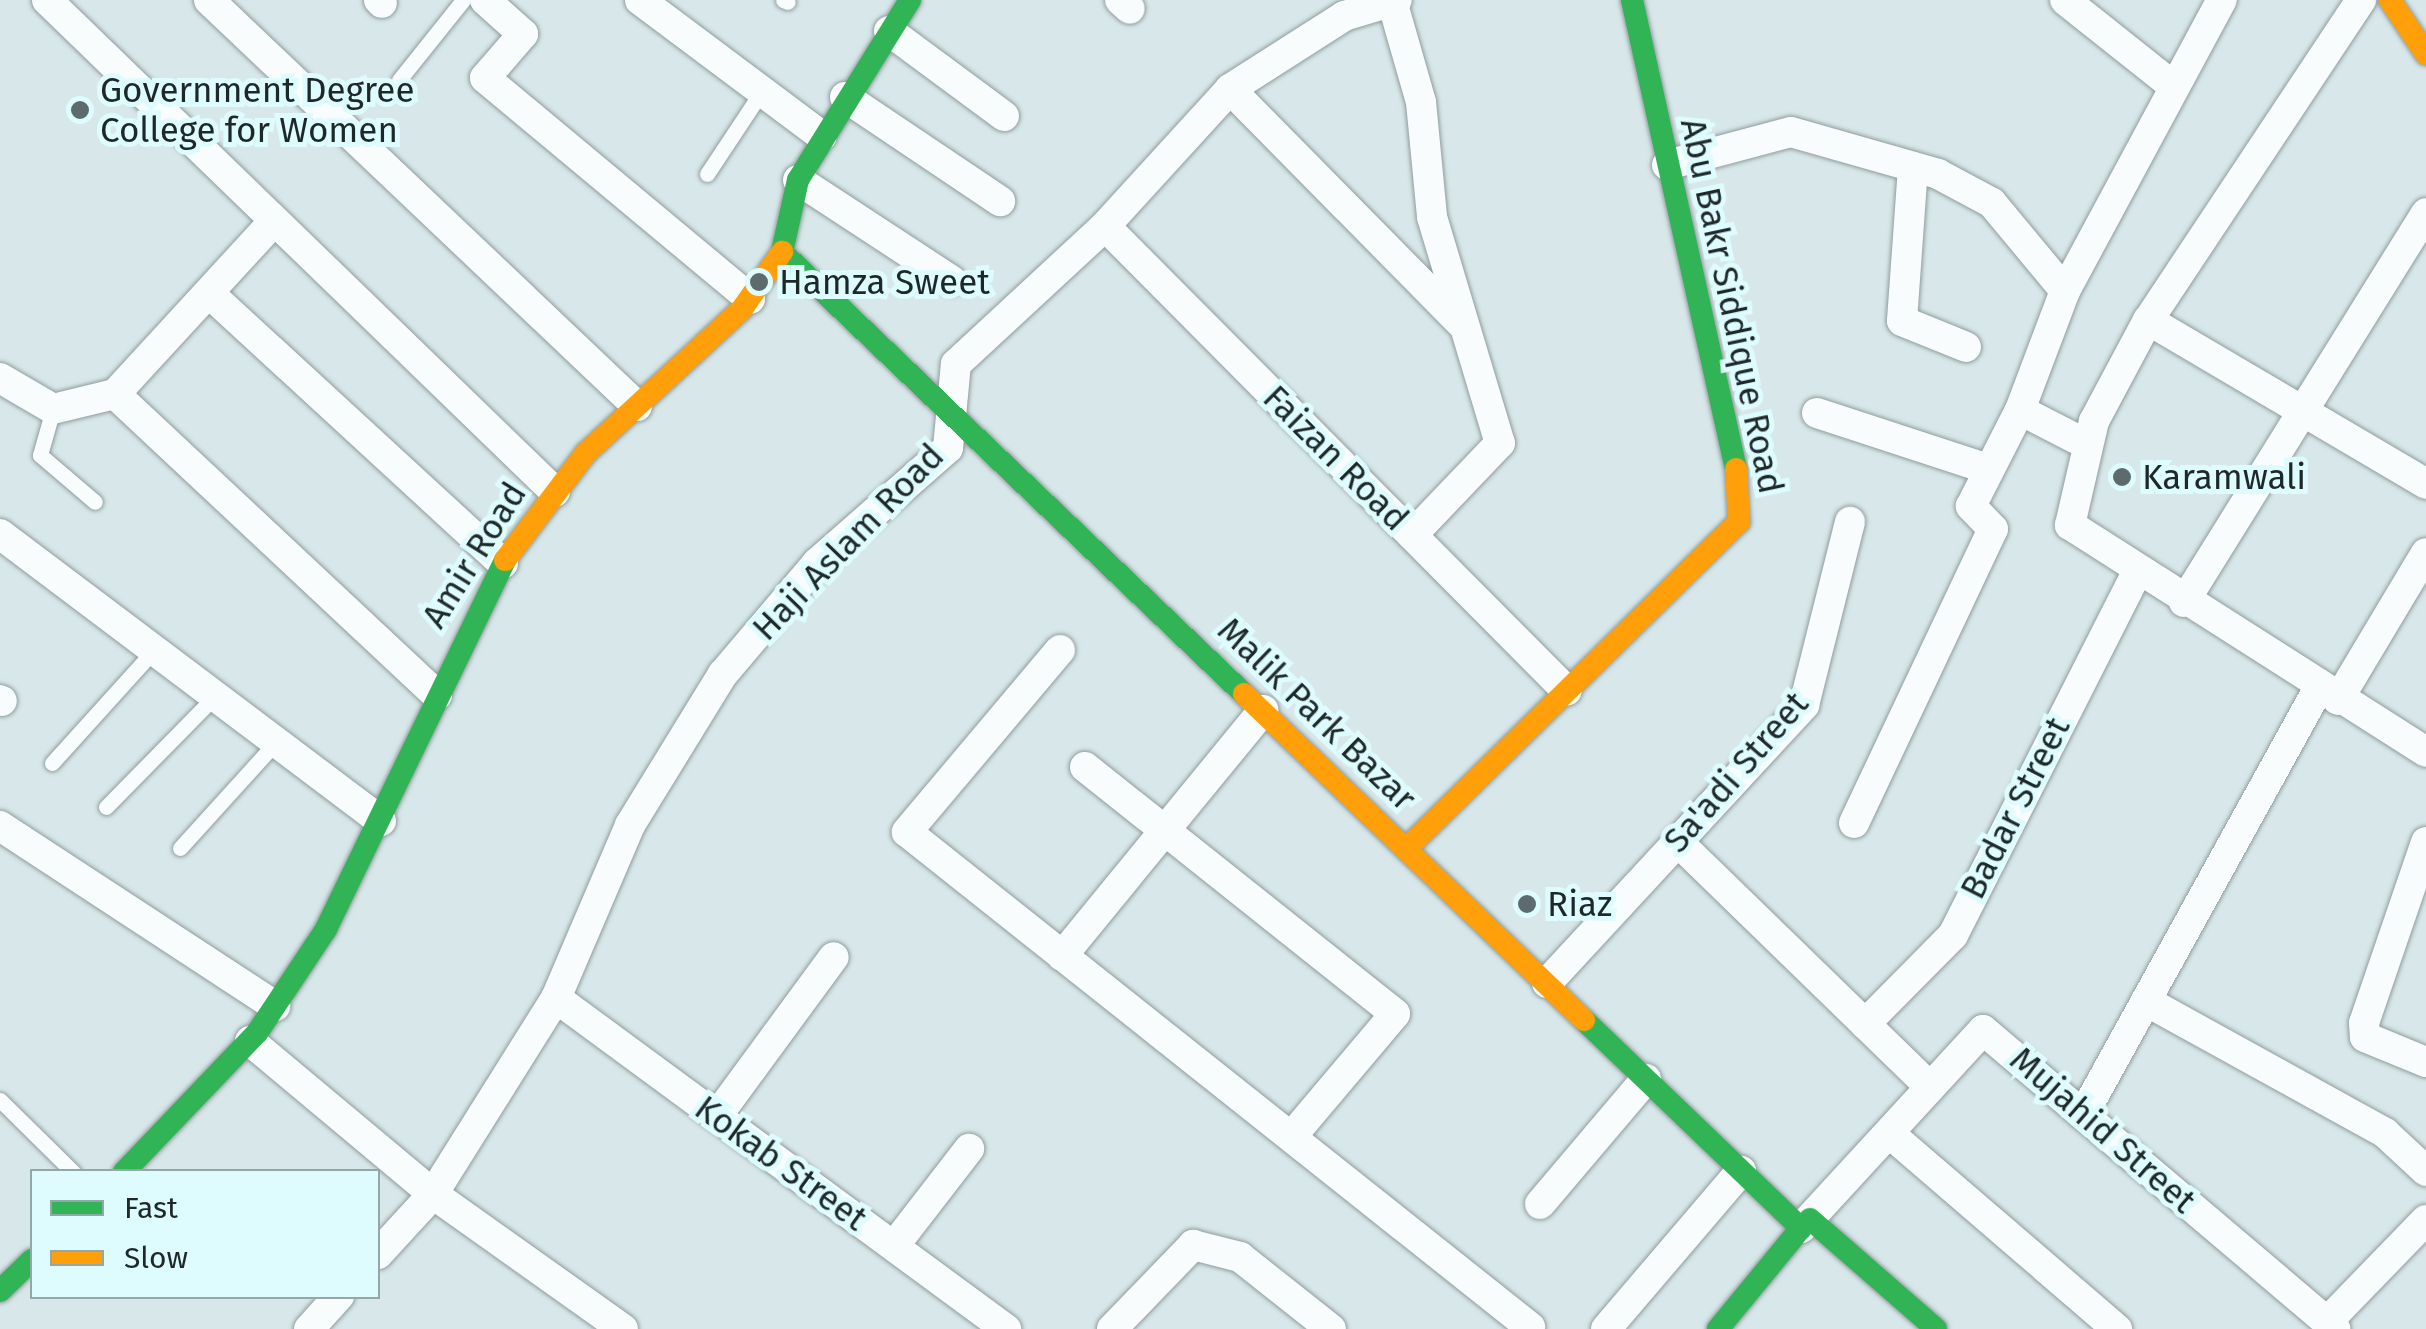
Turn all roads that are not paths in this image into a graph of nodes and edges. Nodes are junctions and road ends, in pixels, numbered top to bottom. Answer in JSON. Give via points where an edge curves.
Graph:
{"nodes":[{"id":1,"x":47,"y":0,"type":"edge"},
{"id":2,"x":209,"y":0,"type":"edge"},
{"id":3,"x":463,"y":0,"type":"edge"},
{"id":4,"x":486,"y":0,"type":"edge"},
{"id":5,"x":640,"y":0,"type":"edge"},
{"id":6,"x":910,"y":0,"type":"edge"},
{"id":7,"x":1632,"y":0,"type":"edge"},
{"id":8,"x":2065,"y":0,"type":"edge"},
{"id":9,"x":2222,"y":0,"type":"edge"},
{"id":10,"x":2361,"y":0,"type":"edge"},
{"id":11,"x":2390,"y":0,"type":"edge"},
{"id":12,"x":1395,"y":1,"type":"edge"},
{"id":13,"x":674,"y":11,"type":"edge"},
{"id":14,"x":889,"y":31,"type":"junction"},
{"id":15,"x":2426,"y":54,"type":"edge"},
{"id":16,"x":399,"y":80,"type":"dead end"},
{"id":17,"x":2172,"y":84,"type":"junction"},
{"id":18,"x":1230,"y":89,"type":"junction"},
{"id":19,"x":762,"y":91,"type":"junction"},
{"id":20,"x":845,"y":97,"type":"junction"},
{"id":21,"x":1004,"y":116,"type":"dead end"},
{"id":22,"x":822,"y":136,"type":"junction"},
{"id":23,"x":1668,"y":164,"type":"junction"},
{"id":24,"x":1913,"y":168,"type":"junction"},
{"id":25,"x":707,"y":174,"type":"dead end"},
{"id":26,"x":798,"y":180,"type":"junction"},
{"id":27,"x":1000,"y":201,"type":"dead end"},
{"id":28,"x":2426,"y":213,"type":"edge"},
{"id":29,"x":274,"y":220,"type":"junction"},
{"id":30,"x":1105,"y":226,"type":"junction"},
{"id":31,"x":782,"y":252,"type":"junction"},
{"id":32,"x":951,"y":280,"type":"dead end"},
{"id":33,"x":2065,"y":291,"type":"junction"},
{"id":34,"x":210,"y":294,"type":"junction"},
{"id":35,"x":750,"y":299,"type":"junction"},
{"id":36,"x":2148,"y":320,"type":"junction"},
{"id":37,"x":1463,"y":326,"type":"junction"},
{"id":38,"x":1966,"y":347,"type":"dead end"},
{"id":39,"x":0,"y":378,"type":"edge"},
{"id":40,"x":114,"y":394,"type":"junction"},
{"id":41,"x":637,"y":406,"type":"junction"},
{"id":42,"x":2301,"y":408,"type":"junction"},
{"id":43,"x":54,"y":409,"type":"junction"},
{"id":44,"x":2020,"y":410,"type":"junction"},
{"id":45,"x":954,"y":412,"type":"junction"},
{"id":46,"x":1817,"y":413,"type":"dead end"},
{"id":47,"x":2088,"y":444,"type":"junction"},
{"id":48,"x":1988,"y":470,"type":"junction"},
{"id":49,"x":2426,"y":484,"type":"edge"},
{"id":50,"x":555,"y":492,"type":"junction"},
{"id":51,"x":96,"y":502,"type":"dead end"},
{"id":52,"x":1850,"y":522,"type":"dead end"},
{"id":53,"x":0,"y":534,"type":"edge"},
{"id":54,"x":1412,"y":535,"type":"junction"},
{"id":55,"x":2426,"y":553,"type":"edge"},
{"id":56,"x":504,"y":563,"type":"junction"},
{"id":57,"x":2138,"y":573,"type":"junction"},
{"id":58,"x":2184,"y":602,"type":"junction"},
{"id":59,"x":154,"y":650,"type":"junction"},
{"id":60,"x":1060,"y":650,"type":"dead end"},
{"id":61,"x":1567,"y":691,"type":"junction"},
{"id":62,"x":2328,"y":693,"type":"junction"},
{"id":63,"x":436,"y":695,"type":"junction"},
{"id":64,"x":215,"y":696,"type":"junction"},
{"id":65,"x":1263,"y":710,"type":"junction"},
{"id":66,"x":276,"y":742,"type":"junction"},
{"id":67,"x":2426,"y":752,"type":"edge"},
{"id":68,"x":52,"y":763,"type":"dead end"},
{"id":69,"x":1085,"y":767,"type":"dead end"},
{"id":70,"x":106,"y":807,"type":"dead end"},
{"id":71,"x":381,"y":821,"type":"junction"},
{"id":72,"x":1854,"y":823,"type":"dead end"},
{"id":73,"x":0,"y":826,"type":"edge"},
{"id":74,"x":1165,"y":829,"type":"junction"},
{"id":75,"x":1676,"y":841,"type":"junction"},
{"id":76,"x":2426,"y":842,"type":"edge"},
{"id":77,"x":180,"y":848,"type":"dead end"},
{"id":78,"x":1406,"y":848,"type":"junction"},
{"id":79,"x":1062,"y":956,"type":"junction"},
{"id":80,"x":834,"y":957,"type":"dead end"},
{"id":81,"x":1547,"y":984,"type":"junction"},
{"id":82,"x":556,"y":998,"type":"junction"},
{"id":83,"x":2146,"y":1001,"type":"junction"},
{"id":84,"x":274,"y":1006,"type":"junction"},
{"id":85,"x":1865,"y":1024,"type":"junction"},
{"id":86,"x":250,"y":1040,"type":"junction"},
{"id":87,"x":2426,"y":1062,"type":"edge"},
{"id":88,"x":1646,"y":1079,"type":"junction"},
{"id":89,"x":1930,"y":1088,"type":"junction"},
{"id":90,"x":0,"y":1100,"type":"edge"},
{"id":91,"x":2083,"y":1115,"type":"junction"},
{"id":92,"x":717,"y":1116,"type":"junction"},
{"id":93,"x":1889,"y":1132,"type":"junction"},
{"id":94,"x":1292,"y":1136,"type":"junction"},
{"id":95,"x":969,"y":1149,"type":"dead end"},
{"id":96,"x":70,"y":1169,"type":"edge"},
{"id":97,"x":127,"y":1169,"type":"edge"},
{"id":98,"x":1741,"y":1171,"type":"junction"},
{"id":99,"x":2426,"y":1171,"type":"edge"},
{"id":100,"x":433,"y":1194,"type":"junction"},
{"id":101,"x":1540,"y":1204,"type":"dead end"},
{"id":102,"x":2426,"y":1220,"type":"edge"},
{"id":103,"x":1806,"y":1224,"type":"junction"},
{"id":104,"x":894,"y":1246,"type":"junction"},
{"id":105,"x":380,"y":1252,"type":"edge"},
{"id":106,"x":30,"y":1262,"type":"edge"},
{"id":107,"x":0,"y":1291,"type":"edge"},
{"id":108,"x":336,"y":1299,"type":"edge"},
{"id":109,"x":1131,"y":1323,"type":"edge"},
{"id":110,"x":1726,"y":1326,"type":"edge"},
{"id":111,"x":2331,"y":1326,"type":"edge"},
{"id":112,"x":1530,"y":1327,"type":"edge"},
{"id":113,"x":309,"y":1329,"type":"edge"},
{"id":114,"x":623,"y":1329,"type":"edge"},
{"id":115,"x":1006,"y":1329,"type":"edge"},
{"id":116,"x":1331,"y":1329,"type":"edge"},
{"id":117,"x":1606,"y":1329,"type":"edge"},
{"id":118,"x":1936,"y":1329,"type":"edge"},
{"id":119,"x":2117,"y":1329,"type":"edge"}],
"edges":[{"from":1,"to":29,"type":"street"},
{"from":2,"to":41,"type":"street"},
{"from":3,"to":16,"type":"lane"},
{"from":4,"to":35,"type":"street","via":[[523,34],[485,78]]},
{"from":5,"to":13,"type":"street"},
{"from":6,"to":14,"type":"street","name":"Amir Road"},
{"from":7,"to":23,"type":"street","name":"Abu Bakr Siddique Road"},
{"from":8,"to":17,"type":"street"},
{"from":9,"to":17,"type":"street"},
{"from":10,"to":36,"type":"street"},
{"from":11,"to":15,"type":"street"},
{"from":12,"to":18,"type":"street","name":"Haji Aslam Road","via":[[1344,16]]},
{"from":12,"to":37,"type":"street","via":[[1422,102],[1432,218]]},
{"from":13,"to":19,"type":"street"},
{"from":14,"to":20,"type":"street","name":"Amir Road"},
{"from":14,"to":21,"type":"street"},
{"from":17,"to":33,"type":"street"},
{"from":18,"to":30,"type":"street","name":"Haji Aslam Road"},
{"from":18,"to":37,"type":"street"},
{"from":19,"to":22,"type":"street"},
{"from":19,"to":25,"type":"lane"},
{"from":20,"to":22,"type":"street","name":"Amir Road"},
{"from":20,"to":27,"type":"street"},
{"from":22,"to":26,"type":"street","name":"Amir Road"},
{"from":23,"to":24,"type":"street","via":[[1791,132]]},
{"from":23,"to":61,"type":"street","name":"Abu Bakr Siddique Road","via":[[1742,497],[1739,522]]},
{"from":24,"to":33,"type":"street","via":[[1992,203]]},
{"from":24,"to":38,"type":"street","via":[[1902,321]]},
{"from":26,"to":31,"type":"street","name":"Amir Road"},
{"from":26,"to":32,"type":"street"},
{"from":28,"to":42,"type":"street"},
{"from":29,"to":34,"type":"street"},
{"from":29,"to":50,"type":"street"},
{"from":30,"to":45,"type":"street","name":"Haji Aslam Road","via":[[956,364]]},
{"from":30,"to":54,"type":"street","name":"Faizan Road"},
{"from":31,"to":35,"type":"street","name":"Amir Road"},
{"from":31,"to":45,"type":"street","name":"Malik Park Bazar"},
{"from":33,"to":44,"type":"street"},
{"from":34,"to":40,"type":"street"},
{"from":34,"to":56,"type":"street"},
{"from":35,"to":41,"type":"street","name":"Amir Road"},
{"from":36,"to":42,"type":"street"},
{"from":36,"to":47,"type":"street"},
{"from":37,"to":54,"type":"street","via":[[1498,452]]},
{"from":39,"to":43,"type":"street"},
{"from":40,"to":43,"type":"street"},
{"from":40,"to":63,"type":"street"},
{"from":41,"to":50,"type":"street","name":"Amir Road"},
{"from":42,"to":49,"type":"street"},
{"from":42,"to":58,"type":"street"},
{"from":43,"to":51,"type":"lane","via":[[40,456]]},
{"from":44,"to":47,"type":"street"},
{"from":44,"to":48,"type":"street"},
{"from":45,"to":65,"type":"street","name":"Malik Park Bazar"},
{"from":45,"to":82,"type":"street","name":"Haji Aslam Road","via":[[948,448],[817,563],[723,674],[630,825]]},
{"from":46,"to":48,"type":"street"},
{"from":47,"to":57,"type":"street","via":[[2070,525]]},
{"from":48,"to":72,"type":"street","via":[[1971,506],[1993,529]]},
{"from":50,"to":56,"type":"street","name":"Amir Road"},
{"from":52,"to":75,"type":"street","name":"Sa'adi Street","via":[[1810,694]]},
{"from":53,"to":59,"type":"street"},
{"from":54,"to":61,"type":"street","name":"Faizan Road"},
{"from":55,"to":62,"type":"street"},
{"from":56,"to":63,"type":"street","name":"Amir Road"},
{"from":57,"to":58,"type":"street"},
{"from":57,"to":85,"type":"street","name":"Badar Street","via":[[1953,934]]},
{"from":58,"to":62,"type":"street"},
{"from":59,"to":64,"type":"street"},
{"from":59,"to":68,"type":"lane"},
{"from":60,"to":79,"type":"street","via":[[907,832]]},
{"from":61,"to":78,"type":"street","name":"Abu Bakr Siddique Road"},
{"from":62,"to":67,"type":"street"},
{"from":62,"to":83,"type":"street"},
{"from":63,"to":71,"type":"street","name":"Amir Road"},
{"from":64,"to":66,"type":"street"},
{"from":64,"to":70,"type":"lane"},
{"from":65,"to":74,"type":"street"},
{"from":65,"to":78,"type":"street","name":"Malik Park Bazar"},
{"from":66,"to":71,"type":"street"},
{"from":66,"to":77,"type":"lane"},
{"from":69,"to":74,"type":"street"},
{"from":71,"to":84,"type":"street","name":"Amir Road"},
{"from":73,"to":84,"type":"street"},
{"from":74,"to":79,"type":"street"},
{"from":74,"to":94,"type":"street","via":[[1395,1014]]},
{"from":75,"to":81,"type":"street","name":"Sa'adi Street"},
{"from":75,"to":85,"type":"street"},
{"from":76,"to":87,"type":"street","via":[[2364,1023],[2365,1037]]},
{"from":78,"to":81,"type":"street","name":"Malik Park Bazar"},
{"from":79,"to":94,"type":"street"},
{"from":80,"to":92,"type":"street"},
{"from":81,"to":88,"type":"street","name":"Malik Park Bazar"},
{"from":82,"to":92,"type":"street","name":"Kokab Street"},
{"from":82,"to":100,"type":"street","name":"Haji Aslam Road"},
{"from":83,"to":91,"type":"street"},
{"from":83,"to":99,"type":"street","via":[[2385,1132]]},
{"from":84,"to":86,"type":"street","name":"Amir Road"},
{"from":85,"to":89,"type":"street"},
{"from":86,"to":97,"type":"street","name":"Amir Road"},
{"from":86,"to":100,"type":"street"},
{"from":88,"to":98,"type":"street","name":"Malik Park Bazar"},
{"from":88,"to":101,"type":"street"},
{"from":89,"to":91,"type":"street","name":"Mujahid Street","via":[[1983,1030]]},
{"from":89,"to":93,"type":"street","name":"Mujahid Street"},
{"from":90,"to":96,"type":"lane"},
{"from":91,"to":111,"type":"street","name":"Mujahid Street"},
{"from":92,"to":104,"type":"street","name":"Kokab Street"},
{"from":93,"to":103,"type":"street","name":"Mujahid Street"},
{"from":93,"to":119,"type":"street"},
{"from":94,"to":112,"type":"street"},
{"from":95,"to":104,"type":"street"},
{"from":98,"to":103,"type":"street","name":"Malik Park Bazar"},
{"from":98,"to":117,"type":"street"},
{"from":100,"to":105,"type":"street","name":"Haji Aslam Road"},
{"from":100,"to":114,"type":"street"},
{"from":102,"to":111,"type":"street"},
{"from":103,"to":110,"type":"street"},
{"from":103,"to":118,"type":"street","name":"Malik Park Bazar"},
{"from":104,"to":115,"type":"street","name":"Kokab Street"},
{"from":106,"to":107,"type":"street"},
{"from":108,"to":113,"type":"street"},
{"from":109,"to":116,"type":"street","via":[[1193,1245],[1240,1257]]}]}
